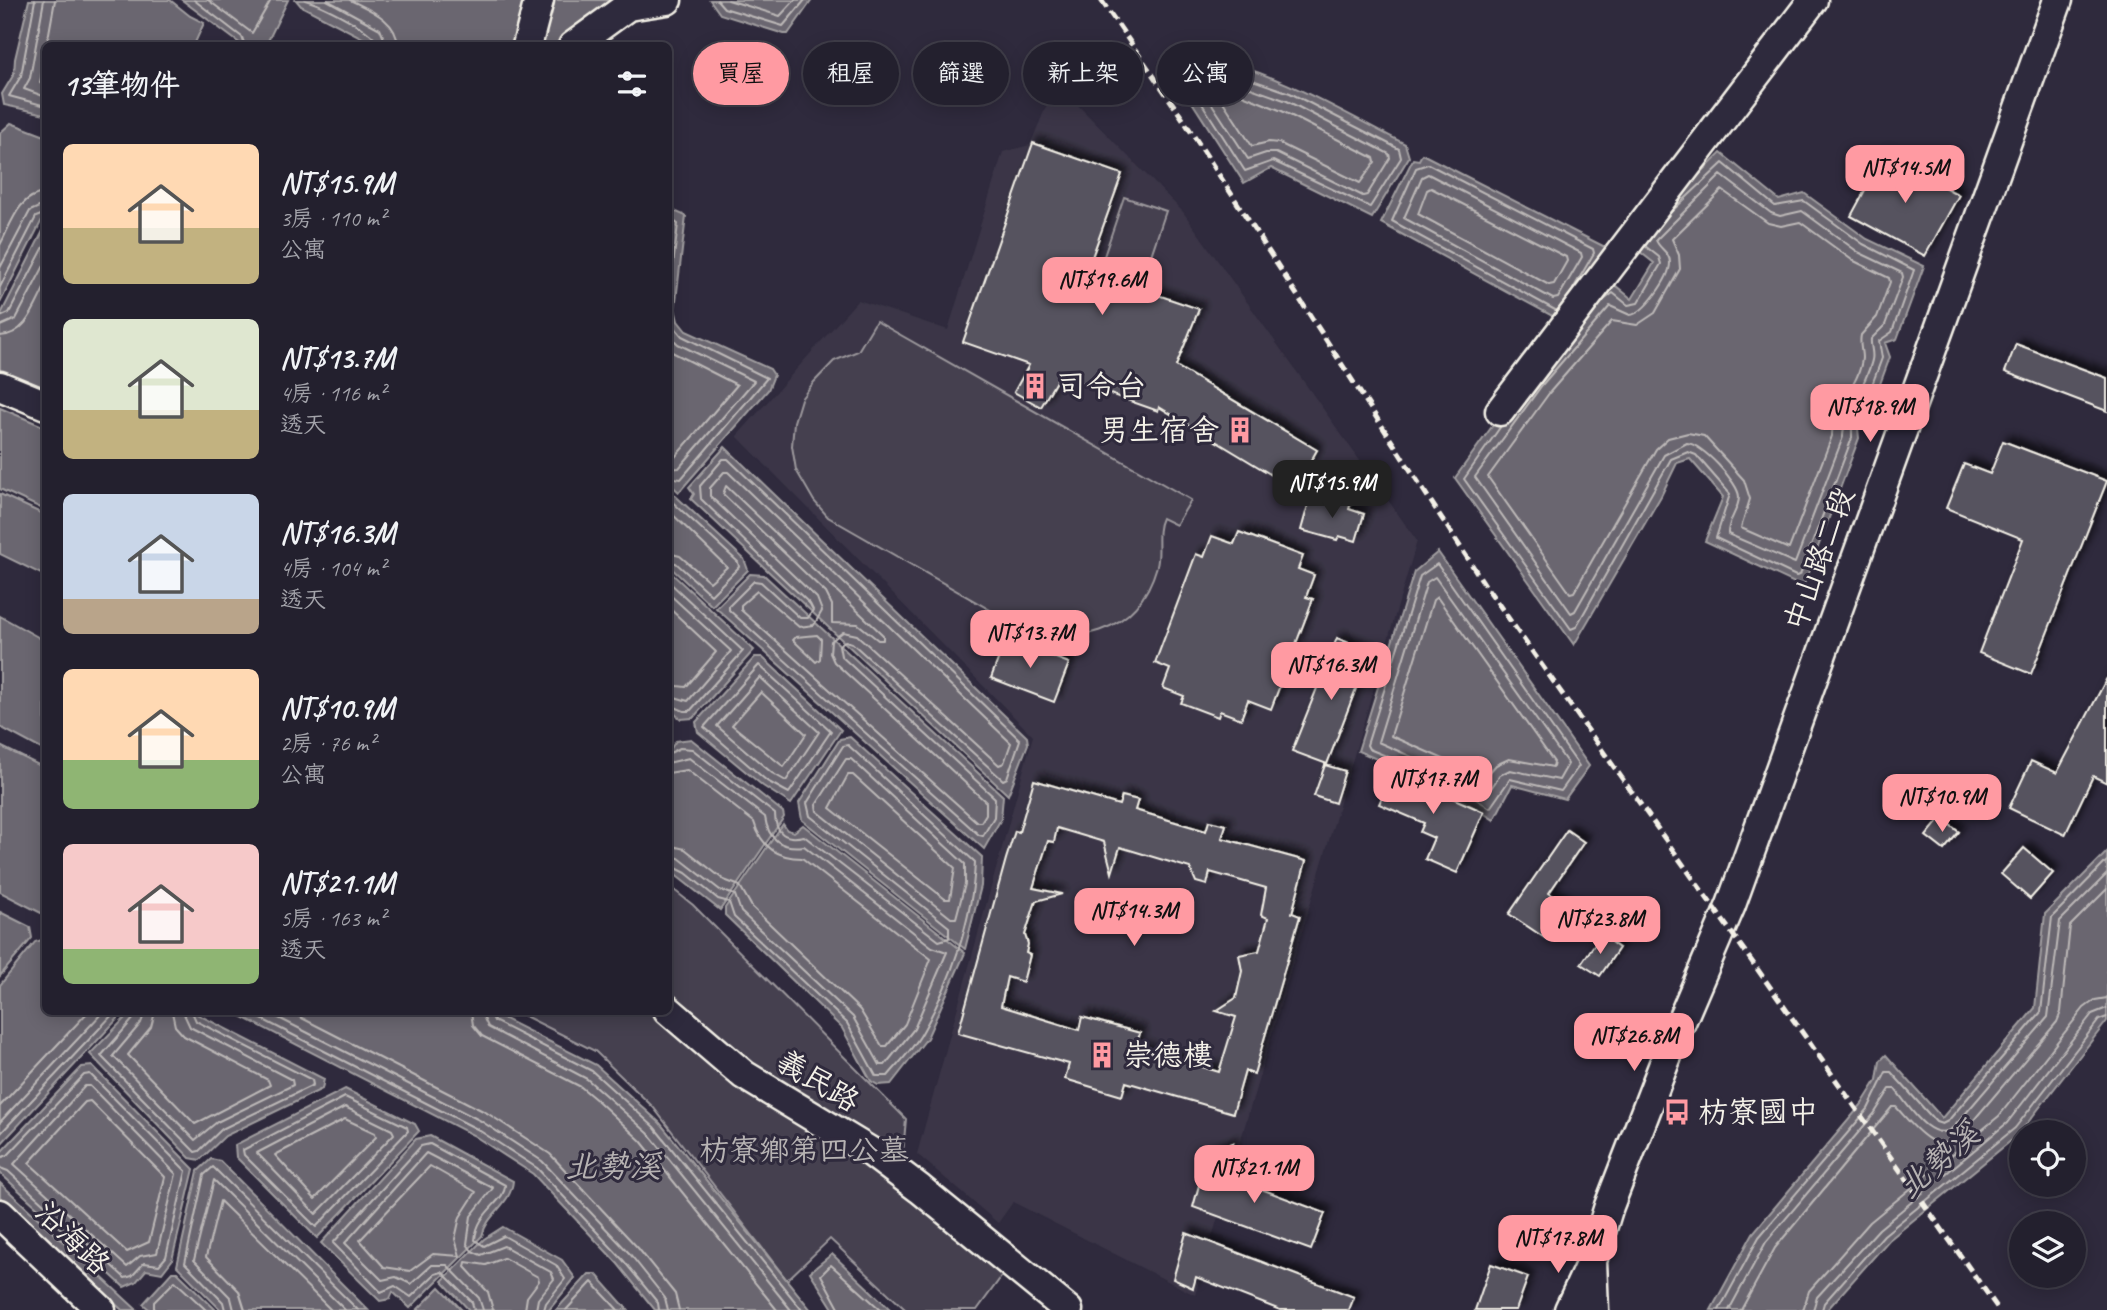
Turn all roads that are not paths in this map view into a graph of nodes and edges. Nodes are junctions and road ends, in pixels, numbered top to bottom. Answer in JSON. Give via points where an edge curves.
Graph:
{"nodes":[{"id":1,"x":539,"y":0,"type":"edge"},
{"id":2,"x":667,"y":0,"type":"edge"},
{"id":3,"x":1813,"y":0,"type":"edge"},
{"id":4,"x":2058,"y":0,"type":"edge"},
{"id":5,"x":528,"y":42,"type":"edge"},
{"id":6,"x":578,"y":42,"type":"edge"},
{"id":7,"x":0,"y":386,"type":"edge"},
{"id":8,"x":42,"y":403,"type":"edge"},
{"id":9,"x":1500,"y":411,"type":"dead end"},
{"id":10,"x":672,"y":1013,"type":"edge"},
{"id":11,"x":0,"y":1214,"type":"edge"},
{"id":12,"x":1592,"y":1261,"type":"junction"},
{"id":13,"x":101,"y":1310,"type":"edge"},
{"id":14,"x":1069,"y":1310,"type":"edge"},
{"id":15,"x":1569,"y":1310,"type":"edge"},
{"id":16,"x":1594,"y":1310,"type":"edge"}],
"edges":[{"from":1,"to":5,"type":"street"},
{"from":2,"to":6,"type":"street","via":[[628,6]]},
{"from":3,"to":9,"type":"street"},
{"from":4,"to":12,"type":"street","name":"中山路二段","via":[[1731,905],[1672,1043]]},
{"from":7,"to":8,"type":"street"},
{"from":10,"to":14,"type":"street","name":"義民路","via":[[744,1075],[871,1152]]},
{"from":11,"to":13,"type":"street","name":"沿海路"},
{"from":12,"to":15,"type":"street"},
{"from":12,"to":16,"type":"street"}]}
